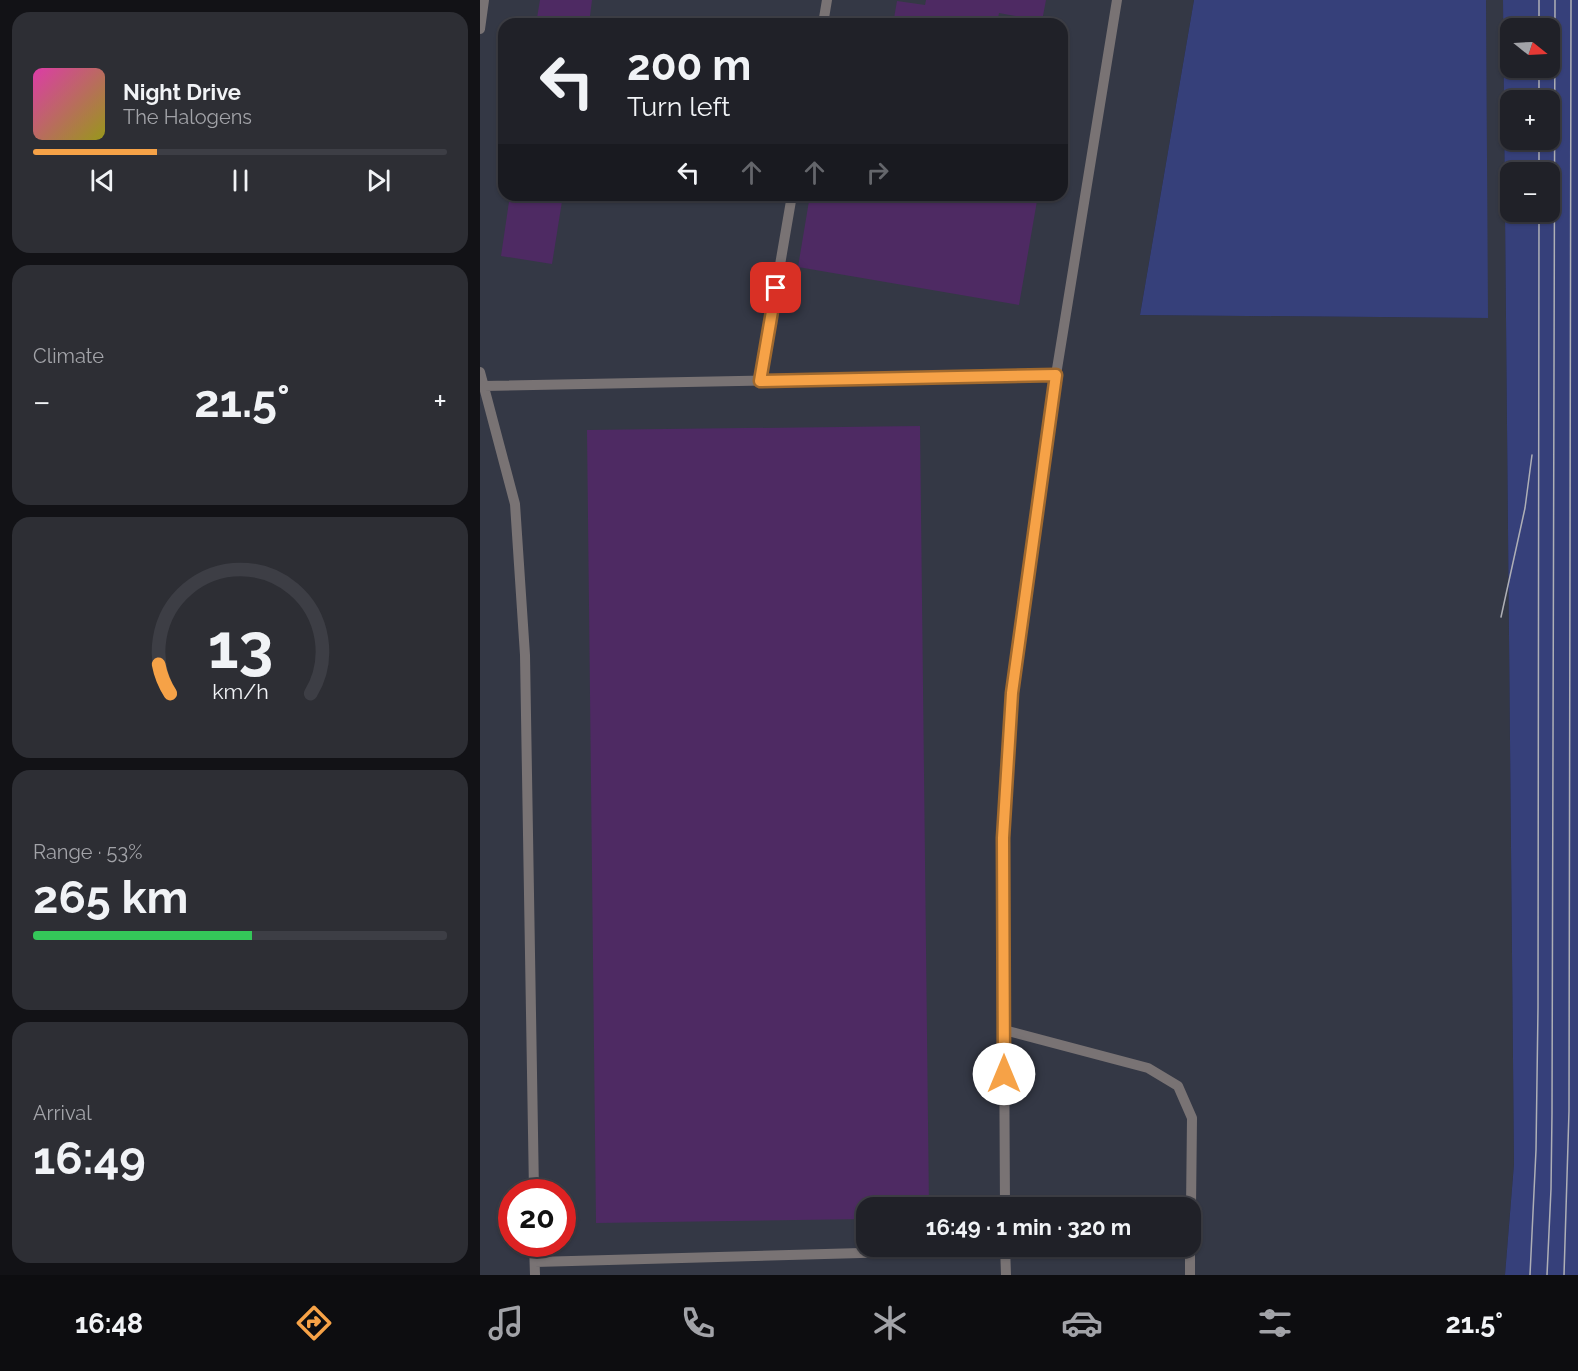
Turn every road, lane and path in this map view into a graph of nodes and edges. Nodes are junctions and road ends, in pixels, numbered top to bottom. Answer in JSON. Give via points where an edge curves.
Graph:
{"nodes":[{"id":1,"x":484,"y":0,"type":"edge"},
{"id":2,"x":827,"y":0,"type":"edge"},
{"id":3,"x":1117,"y":0,"type":"edge"},
{"id":4,"x":824,"y":18,"type":"edge"},
{"id":5,"x":480,"y":29,"type":"edge"},
{"id":6,"x":791,"y":201,"type":"edge"},
{"id":7,"x":480,"y":372,"type":"edge"},
{"id":8,"x":1056,"y":375,"type":"junction"},
{"id":9,"x":760,"y":381,"type":"junction"},
{"id":10,"x":484,"y":386,"type":"junction"},
{"id":11,"x":1004,"y":1030,"type":"junction"},
{"id":12,"x":534,"y":1179,"type":"edge"},
{"id":13,"x":1005,"y":1197,"type":"edge"},
{"id":14,"x":1191,"y":1197,"type":"edge"},
{"id":15,"x":856,"y":1252,"type":"edge"},
{"id":16,"x":535,"y":1257,"type":"edge"},
{"id":17,"x":1005,"y":1257,"type":"edge"},
{"id":18,"x":1190,"y":1257,"type":"edge"},
{"id":19,"x":535,"y":1262,"type":"junction"},
{"id":20,"x":535,"y":1275,"type":"edge"},
{"id":21,"x":1006,"y":1275,"type":"edge"},
{"id":22,"x":1190,"y":1275,"type":"edge"}],
"edges":[{"from":1,"to":5,"type":"lane"},
{"from":2,"to":4,"type":"lane"},
{"from":3,"to":8,"type":"lane"},
{"from":6,"to":9,"type":"lane"},
{"from":7,"to":10,"type":"lane"},
{"from":8,"to":9,"type":"lane"},
{"from":8,"to":11,"type":"lane","via":[[1012,693],[1003,838]]},
{"from":9,"to":10,"type":"lane"},
{"from":10,"to":12,"type":"lane","via":[[514,504],[525,655]]},
{"from":11,"to":13,"type":"lane"},
{"from":11,"to":14,"type":"lane","via":[[1148,1068],[1178,1086],[1192,1118]]},
{"from":15,"to":19,"type":"lane"},
{"from":16,"to":19,"type":"lane"},
{"from":17,"to":21,"type":"lane"},
{"from":18,"to":22,"type":"lane"},
{"from":19,"to":20,"type":"lane"}]}
